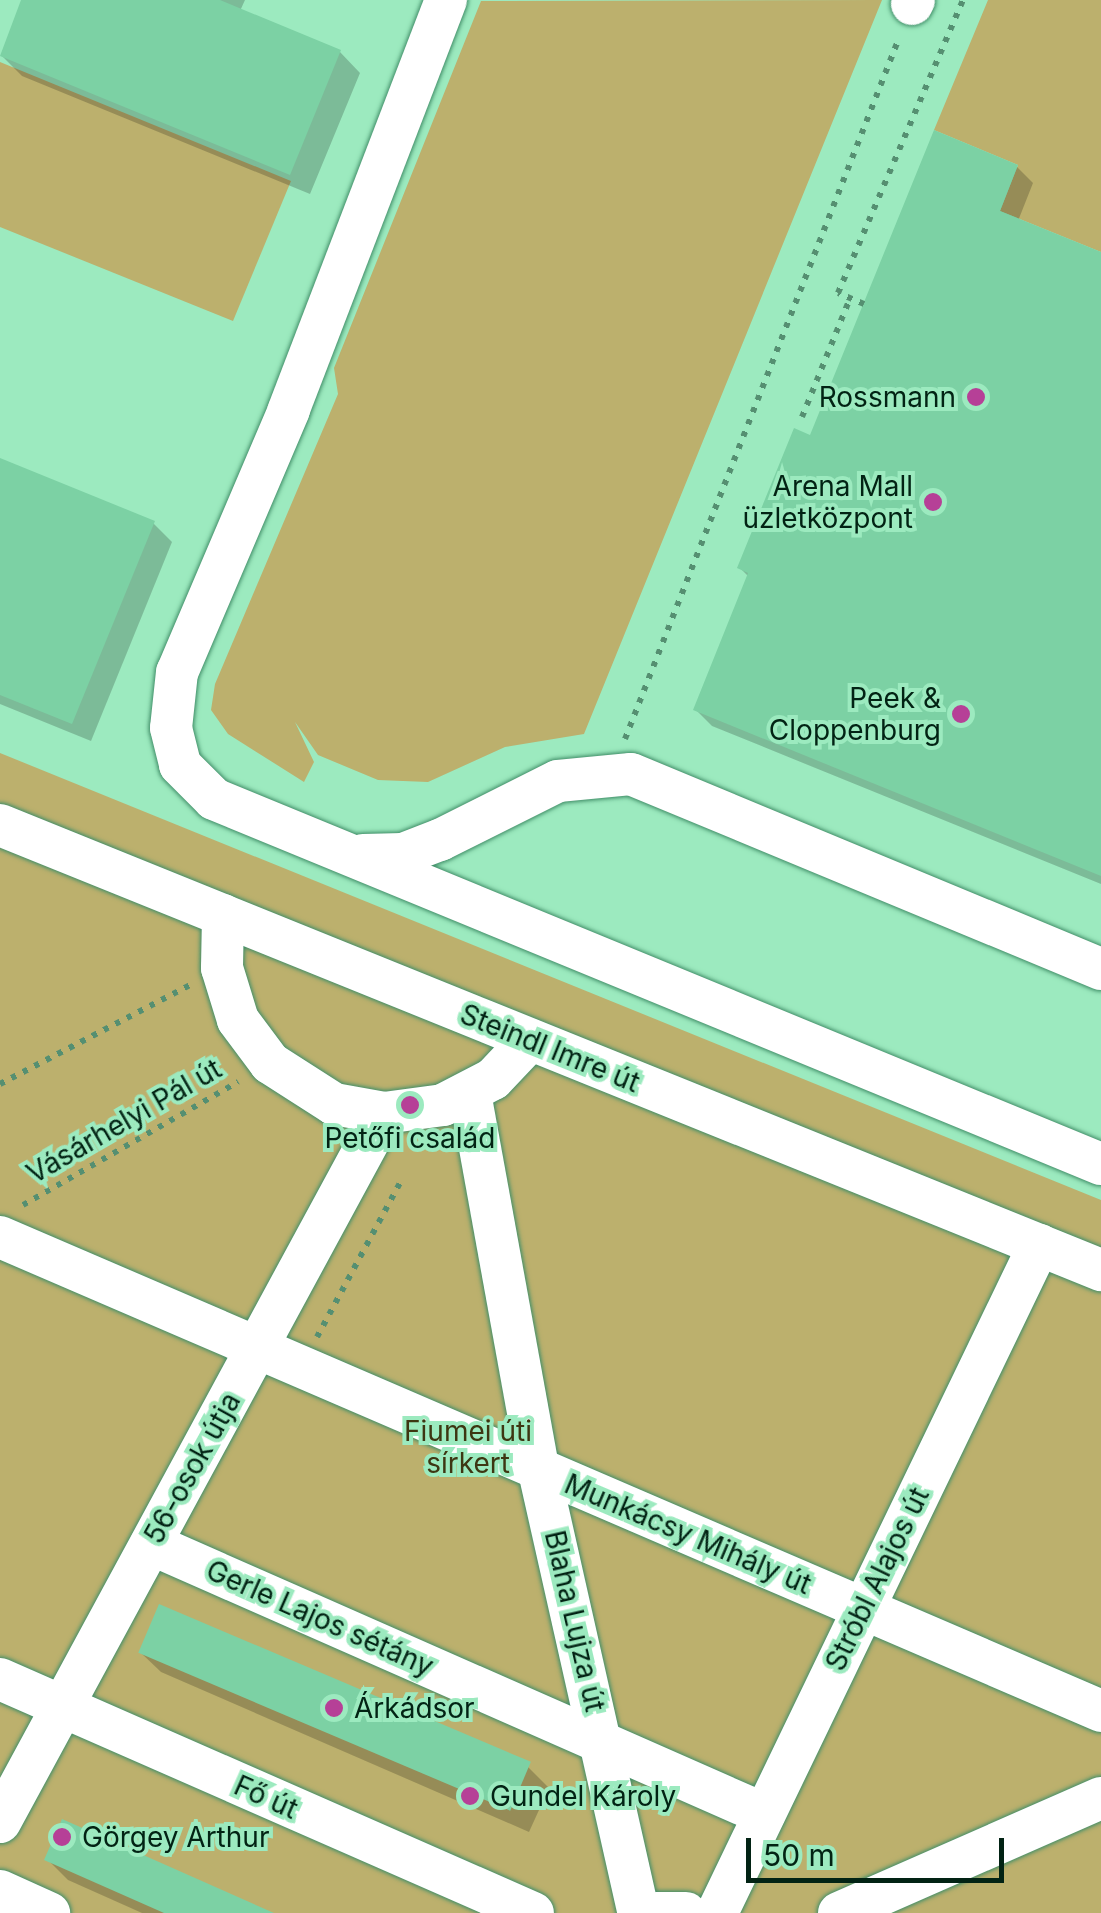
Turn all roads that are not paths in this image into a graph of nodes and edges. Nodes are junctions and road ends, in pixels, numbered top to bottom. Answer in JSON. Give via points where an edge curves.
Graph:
{"nodes":[{"id":1,"x":446,"y":0,"type":"edge"},
{"id":2,"x":0,"y":825,"type":"edge"},
{"id":3,"x":362,"y":856,"type":"junction"},
{"id":4,"x":223,"y":915,"type":"junction"},
{"id":5,"x":1101,"y":969,"type":"edge"},
{"id":6,"x":530,"y":1040,"type":"junction"},
{"id":7,"x":470,"y":1094,"type":"junction"},
{"id":8,"x":384,"y":1113,"type":"junction"},
{"id":9,"x":1101,"y":1164,"type":"edge"},
{"id":10,"x":8,"y":1222,"type":"edge"},
{"id":11,"x":1038,"y":1245,"type":"junction"},
{"id":12,"x":1101,"y":1270,"type":"edge"},
{"id":13,"x":257,"y":1348,"type":"junction"},
{"id":14,"x":539,"y":1471,"type":"junction"},
{"id":15,"x":151,"y":1544,"type":"junction"},
{"id":16,"x":863,"y":1609,"type":"junction"},
{"id":17,"x":0,"y":1679,"type":"edge"},
{"id":18,"x":62,"y":1708,"type":"junction"},
{"id":19,"x":1101,"y":1711,"type":"edge"},
{"id":20,"x":604,"y":1744,"type":"junction"},
{"id":21,"x":1101,"y":1798,"type":"edge"},
{"id":22,"x":764,"y":1814,"type":"junction"},
{"id":23,"x":0,"y":1822,"type":"edge"},
{"id":24,"x":0,"y":1891,"type":"edge"},
{"id":25,"x":48,"y":1913,"type":"edge"},
{"id":26,"x":533,"y":1913,"type":"edge"},
{"id":27,"x":639,"y":1913,"type":"edge"},
{"id":28,"x":656,"y":1913,"type":"edge"},
{"id":29,"x":686,"y":1913,"type":"edge"},
{"id":30,"x":716,"y":1913,"type":"edge"},
{"id":31,"x":839,"y":1913,"type":"edge"}],
"edges":[{"from":1,"to":3,"type":"lane","via":[[289,410],[177,672],[171,728],[180,765],[214,799]]},
{"from":2,"to":4,"type":"lane","name":"Steindl Imre út"},
{"from":3,"to":5,"type":"lane","via":[[403,854],[440,840],[558,781],[630,774]]},
{"from":3,"to":9,"type":"lane","via":[[601,962]]},
{"from":4,"to":6,"type":"lane","name":"Steindl Imre út"},
{"from":4,"to":8,"type":"lane","via":[[222,968],[238,1020],[270,1063],[334,1104]]},
{"from":6,"to":7,"type":"lane"},
{"from":6,"to":11,"type":"lane","name":"Steindl Imre út"},
{"from":7,"to":8,"type":"lane"},
{"from":7,"to":14,"type":"lane","name":"Blaha Lujza út"},
{"from":8,"to":13,"type":"lane","name":"56-osok útja"},
{"from":10,"to":13,"type":"lane","name":"Munkácsy Mihály út"},
{"from":11,"to":12,"type":"lane","name":"Steindl Imre út"},
{"from":11,"to":16,"type":"lane","name":"Stróbl Alajos út"},
{"from":13,"to":14,"type":"lane","name":"Munkácsy Mihály út"},
{"from":13,"to":15,"type":"lane","name":"56-osok útja"},
{"from":14,"to":16,"type":"lane","name":"Munkácsy Mihály út"},
{"from":14,"to":20,"type":"lane","name":"Blaha Lujza út"},
{"from":15,"to":18,"type":"lane","name":"56-osok útja"},
{"from":15,"to":20,"type":"lane","name":"Gerle Lajos sétány"},
{"from":16,"to":19,"type":"lane","name":"Munkácsy Mihály út"},
{"from":16,"to":22,"type":"lane","name":"Stróbl Alajos út"},
{"from":17,"to":18,"type":"lane","name":"Fő út"},
{"from":18,"to":23,"type":"lane","name":"56-osok útja"},
{"from":18,"to":26,"type":"lane","name":"Fő út"},
{"from":20,"to":22,"type":"lane","name":"Gerle Lajos sétány"},
{"from":20,"to":27,"type":"lane","name":"Blaha Lujza út"},
{"from":21,"to":31,"type":"lane"},
{"from":22,"to":30,"type":"lane","name":"Stróbl Alajos út"},
{"from":24,"to":25,"type":"lane"},
{"from":28,"to":29,"type":"lane"}]}
